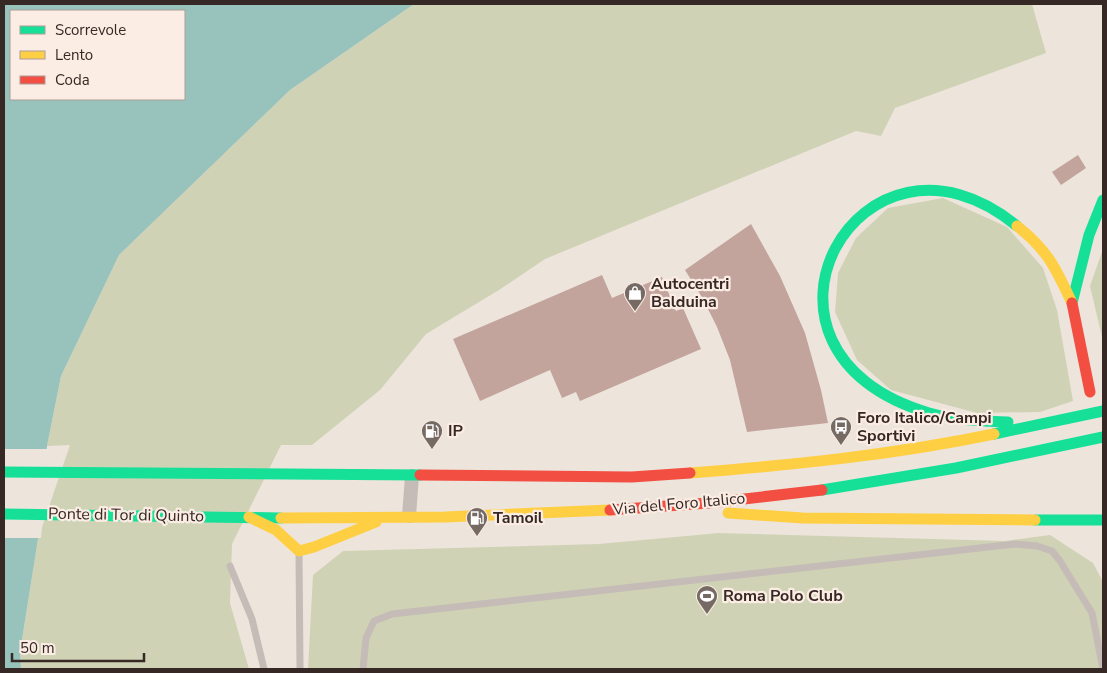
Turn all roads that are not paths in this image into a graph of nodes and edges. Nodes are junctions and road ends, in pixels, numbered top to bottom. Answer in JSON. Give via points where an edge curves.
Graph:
{"nodes":[{"id":1,"x":1103,"y":200,"type":"edge"},
{"id":2,"x":1072,"y":303,"type":"junction"},
{"id":3,"x":1090,"y":392,"type":"dead end"},
{"id":4,"x":1103,"y":411,"type":"edge"},
{"id":5,"x":1071,"y":418,"type":"junction"},
{"id":6,"x":1103,"y":437,"type":"edge"},
{"id":7,"x":4,"y":472,"type":"edge"},
{"id":8,"x":412,"y":476,"type":"junction"},
{"id":9,"x":652,"y":507,"type":"junction"},
{"id":10,"x":4,"y":514,"type":"edge"},
{"id":11,"x":410,"y":516,"type":"junction"},
{"id":12,"x":249,"y":517,"type":"junction"},
{"id":13,"x":390,"y":517,"type":"junction"},
{"id":14,"x":1103,"y":520,"type":"edge"},
{"id":15,"x":299,"y":551,"type":"junction"},
{"id":16,"x":230,"y":566,"type":"dead end"},
{"id":17,"x":264,"y":669,"type":"edge"},
{"id":18,"x":300,"y":669,"type":"edge"},
{"id":19,"x":364,"y":669,"type":"edge"},
{"id":20,"x":1103,"y":669,"type":"edge"}],
"edges":[{"from":1,"to":2,"type":"main road","via":[[1088,235]]},
{"from":2,"to":3,"type":"main road"},
{"from":2,"to":5,"type":"main road","via":[[1057,271],[1009,218],[969,196],[933,189],[892,196],[858,218],[836,247],[827,267],[822,292],[827,329],[841,355],[872,386],[896,400],[951,418],[1038,422]]},
{"from":4,"to":5,"type":"main road","name":"Via del Foro Italico"},
{"from":5,"to":8,"type":"main road","name":"Via del Foro Italico","via":[[887,453],[792,465],[613,478]]},
{"from":6,"to":9,"type":"main road","name":"Via del Foro Italico","via":[[907,478],[765,497]]},
{"from":7,"to":8,"type":"main road","name":"Via del Foro Italico"},
{"from":8,"to":11,"type":"street"},
{"from":9,"to":11,"type":"main road","name":"Via del Foro Italico","via":[[527,515]]},
{"from":9,"to":14,"type":"main road","via":[[803,518]]},
{"from":10,"to":12,"type":"main road","name":"Ponte di Tor di Quinto"},
{"from":11,"to":13,"type":"main road","name":"Via del Foro Italico"},
{"from":12,"to":13,"type":"main road","name":"Via del Foro Italico"},
{"from":12,"to":15,"type":"main road","via":[[276,530]]},
{"from":13,"to":15,"type":"main road"},
{"from":15,"to":18,"type":"lane"},
{"from":16,"to":17,"type":"lane","via":[[252,619]]},
{"from":19,"to":20,"type":"lane","via":[[366,638],[374,621],[392,614],[1014,544],[1052,551],[1060,561],[1092,613]]}]}
